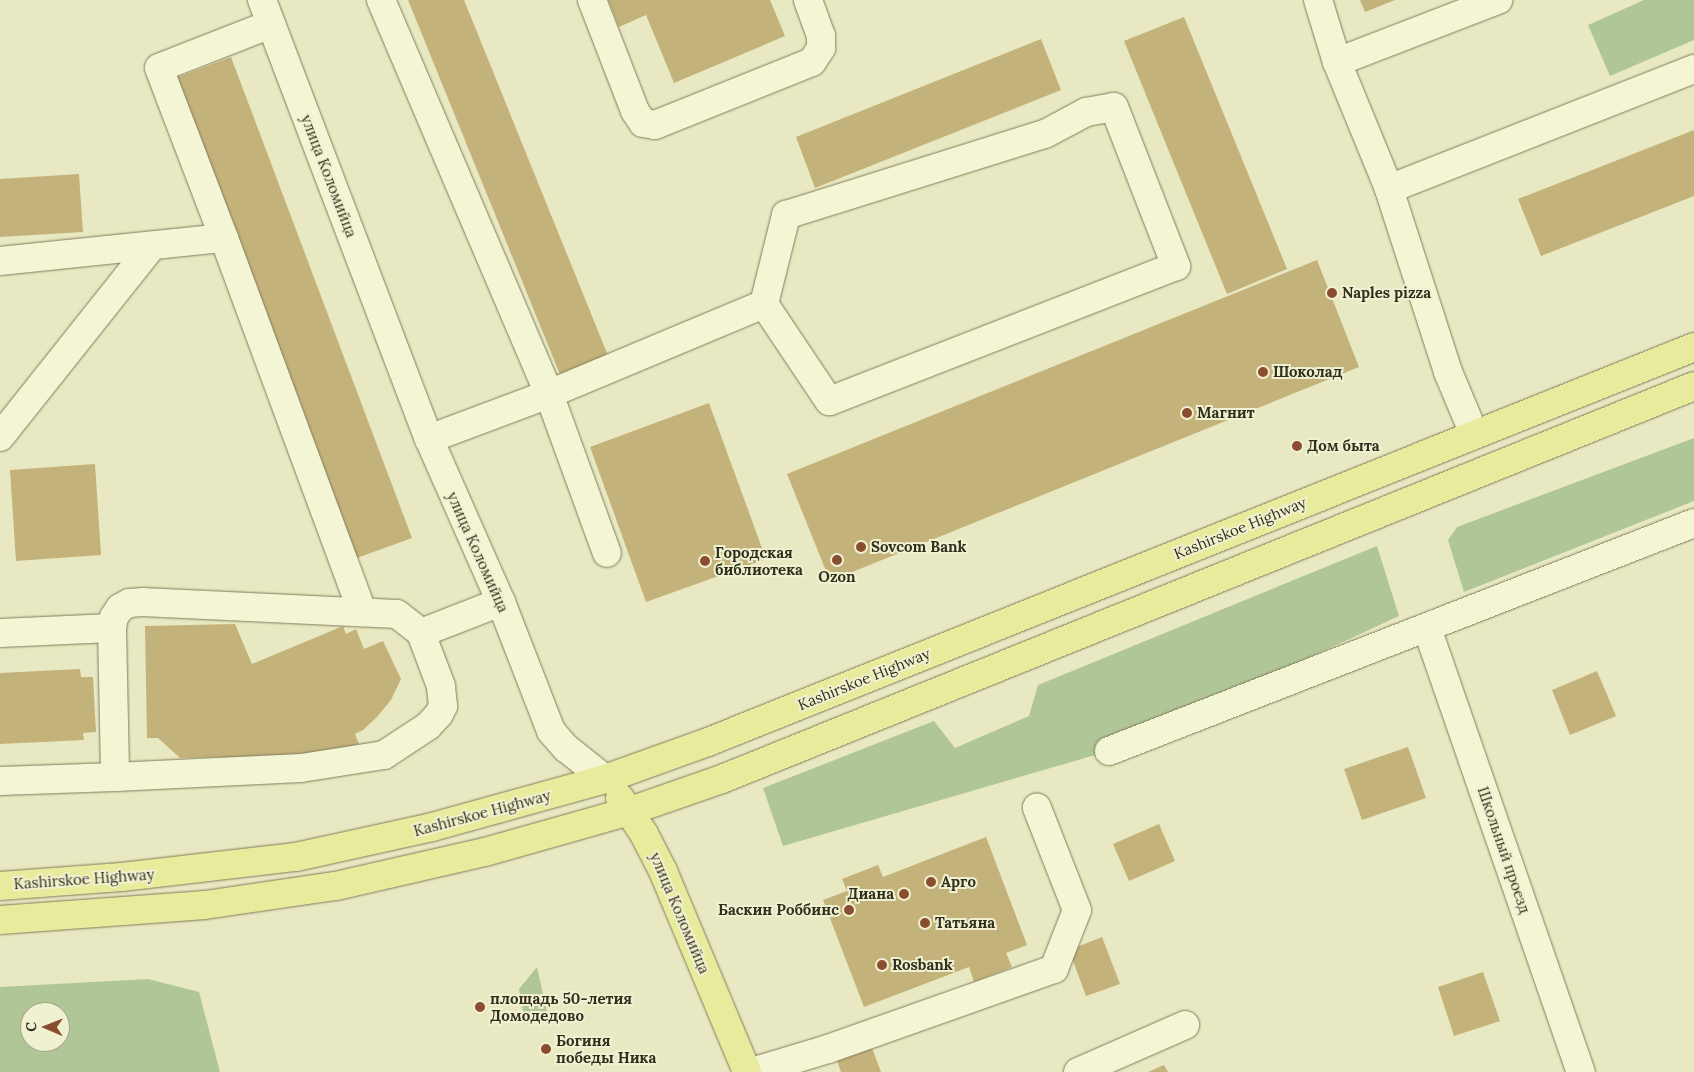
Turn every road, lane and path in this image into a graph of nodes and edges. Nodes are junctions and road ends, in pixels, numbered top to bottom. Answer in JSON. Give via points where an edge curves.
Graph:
{"nodes":[{"id":1,"x":381,"y":0,"type":"edge"},
{"id":2,"x":592,"y":0,"type":"edge"},
{"id":3,"x":808,"y":0,"type":"edge"},
{"id":4,"x":1318,"y":0,"type":"edge"},
{"id":5,"x":1498,"y":0,"type":"edge"},
{"id":6,"x":267,"y":12,"type":"edge"},
{"id":7,"x":1337,"y":62,"type":"junction"},
{"id":8,"x":1694,"y":69,"type":"edge"},
{"id":9,"x":1389,"y":189,"type":"junction"},
{"id":10,"x":224,"y":238,"type":"junction"},
{"id":11,"x":152,"y":246,"type":"junction"},
{"id":12,"x":0,"y":261,"type":"edge"},
{"id":13,"x":764,"y":304,"type":"junction"},
{"id":14,"x":1694,"y":347,"type":"edge"},
{"id":15,"x":1694,"y":386,"type":"edge"},
{"id":16,"x":549,"y":394,"type":"junction"},
{"id":17,"x":1474,"y":434,"type":"junction"},
{"id":18,"x":0,"y":437,"type":"edge"},
{"id":19,"x":429,"y":439,"type":"junction"},
{"id":20,"x":1694,"y":523,"type":"edge"},
{"id":21,"x":607,"y":553,"type":"dead end"},
{"id":22,"x":501,"y":602,"type":"junction"},
{"id":23,"x":362,"y":612,"type":"junction"},
{"id":24,"x":112,"y":628,"type":"junction"},
{"id":25,"x":1427,"y":628,"type":"junction"},
{"id":26,"x":0,"y":633,"type":"edge"},
{"id":27,"x":421,"y":633,"type":"junction"},
{"id":28,"x":1109,"y":751,"type":"dead end"},
{"id":29,"x":115,"y":777,"type":"junction"},
{"id":30,"x":605,"y":779,"type":"junction"},
{"id":31,"x":0,"y":781,"type":"edge"},
{"id":32,"x":1037,"y":808,"type":"dead end"},
{"id":33,"x":630,"y":811,"type":"junction"},
{"id":34,"x":0,"y":886,"type":"edge"},
{"id":35,"x":0,"y":920,"type":"edge"},
{"id":36,"x":1185,"y":1025,"type":"dead end"},
{"id":37,"x":746,"y":1072,"type":"edge"},
{"id":38,"x":752,"y":1072,"type":"edge"},
{"id":39,"x":1078,"y":1072,"type":"edge"},
{"id":40,"x":1581,"y":1072,"type":"edge"}],
"edges":[{"from":1,"to":16,"type":"street"},
{"from":2,"to":3,"type":"street","via":[[635,111],[643,122],[655,125],[812,62],[821,48],[822,36]]},
{"from":4,"to":7,"type":"street"},
{"from":5,"to":7,"type":"street"},
{"from":6,"to":10,"type":"street","via":[[159,68]]},
{"from":6,"to":19,"type":"street","name":"улица Коломийца"},
{"from":7,"to":9,"type":"street"},
{"from":8,"to":9,"type":"street"},
{"from":9,"to":17,"type":"street","via":[[1448,372]]},
{"from":10,"to":11,"type":"street"},
{"from":10,"to":23,"type":"street"},
{"from":11,"to":12,"type":"street"},
{"from":11,"to":18,"type":"street"},
{"from":13,"to":13,"type":"street","via":[[786,215],[1045,134],[1086,112],[1114,107],[1176,266],[829,401]]},
{"from":13,"to":16,"type":"street"},
{"from":14,"to":17,"type":"main road","name":"Kashirskoe Highway"},
{"from":15,"to":33,"type":"main road","via":[[722,779]]},
{"from":16,"to":19,"type":"street"},
{"from":16,"to":21,"type":"street"},
{"from":17,"to":30,"type":"main road","name":"Kashirskoe Highway","via":[[708,742]]},
{"from":19,"to":22,"type":"street","name":"улица Коломийца"},
{"from":20,"to":25,"type":"street"},
{"from":22,"to":27,"type":"street"},
{"from":22,"to":30,"type":"street","name":"улица Коломийца","via":[[551,731],[566,748]]},
{"from":23,"to":24,"type":"street","via":[[134,602],[124,605],[116,613]]},
{"from":23,"to":27,"type":"street","via":[[397,614]]},
{"from":24,"to":26,"type":"street"},
{"from":24,"to":29,"type":"street"},
{"from":25,"to":28,"type":"street"},
{"from":25,"to":40,"type":"street","name":"Школьный проезд"},
{"from":27,"to":29,"type":"street","via":[[441,686],[443,706],[428,726],[384,755],[301,768]]},
{"from":29,"to":31,"type":"street"},
{"from":30,"to":33,"type":"main road","name":"улица Коломийца"},
{"from":30,"to":34,"type":"main road","name":"Kashirskoe Highway","via":[[432,827],[296,857],[142,876]]},
{"from":32,"to":38,"type":"street","via":[[1076,910],[1054,969],[828,1049]]},
{"from":33,"to":35,"type":"main road","via":[[457,859],[327,887],[205,905]]},
{"from":33,"to":37,"type":"main road","name":"улица Коломийца","via":[[663,871]]},
{"from":36,"to":39,"type":"street"}]}
